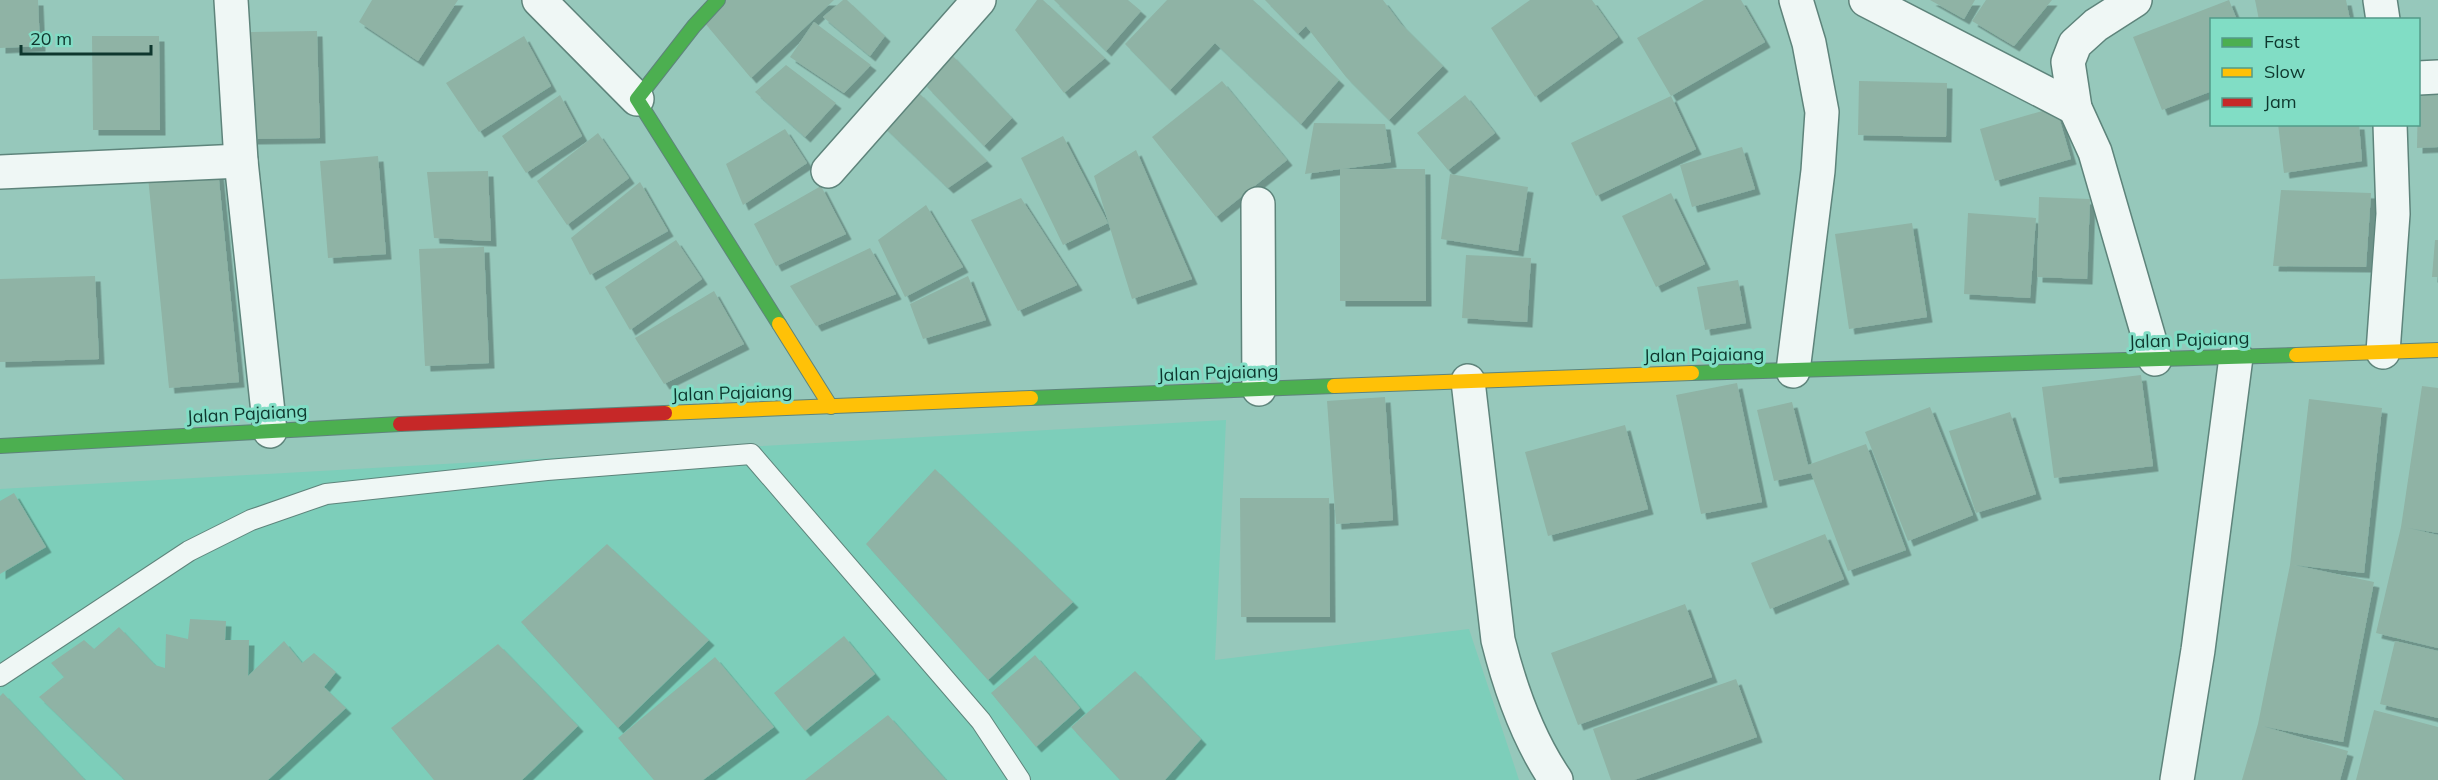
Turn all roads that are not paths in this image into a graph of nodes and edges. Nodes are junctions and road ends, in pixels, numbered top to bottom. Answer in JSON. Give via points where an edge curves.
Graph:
{"nodes":[{"id":1,"x":231,"y":0,"type":"edge"},
{"id":2,"x":539,"y":0,"type":"edge"},
{"id":3,"x":718,"y":0,"type":"edge"},
{"id":4,"x":980,"y":0,"type":"edge"},
{"id":5,"x":1796,"y":0,"type":"edge"},
{"id":6,"x":1866,"y":0,"type":"edge"},
{"id":7,"x":2135,"y":0,"type":"edge"},
{"id":8,"x":2380,"y":0,"type":"edge"},
{"id":9,"x":2383,"y":18,"type":"edge"},
{"id":10,"x":2420,"y":78,"type":"edge"},
{"id":11,"x":2438,"y":78,"type":"edge"},
{"id":12,"x":637,"y":99,"type":"junction"},
{"id":13,"x":2075,"y":108,"type":"junction"},
{"id":14,"x":2390,"y":126,"type":"edge"},
{"id":15,"x":241,"y":161,"type":"junction"},
{"id":16,"x":828,"y":171,"type":"dead end"},
{"id":17,"x":0,"y":172,"type":"edge"},
{"id":18,"x":1258,"y":204,"type":"dead end"},
{"id":19,"x":2438,"y":350,"type":"edge"},
{"id":20,"x":2383,"y":352,"type":"junction"},
{"id":21,"x":2236,"y":357,"type":"junction"},
{"id":22,"x":2155,"y":359,"type":"junction"},
{"id":23,"x":1793,"y":371,"type":"junction"},
{"id":24,"x":1468,"y":381,"type":"junction"},
{"id":25,"x":1259,"y":389,"type":"junction"},
{"id":26,"x":831,"y":407,"type":"junction"},
{"id":27,"x":270,"y":431,"type":"junction"},
{"id":28,"x":0,"y":446,"type":"edge"},
{"id":29,"x":0,"y":676,"type":"edge"},
{"id":30,"x":1020,"y":780,"type":"edge"},
{"id":31,"x":1556,"y":780,"type":"edge"},
{"id":32,"x":2177,"y":780,"type":"edge"}],
"edges":[{"from":1,"to":15,"type":"street"},
{"from":2,"to":12,"type":"street"},
{"from":3,"to":12,"type":"main road"},
{"from":4,"to":16,"type":"street"},
{"from":5,"to":23,"type":"street","via":[[1822,112]]},
{"from":6,"to":13,"type":"street"},
{"from":7,"to":13,"type":"street","via":[[2075,44],[2068,62]]},
{"from":8,"to":9,"type":"street"},
{"from":10,"to":11,"type":"street"},
{"from":12,"to":26,"type":"main road"},
{"from":13,"to":22,"type":"street","via":[[2095,152]]},
{"from":14,"to":20,"type":"street","via":[[2392,214]]},
{"from":15,"to":17,"type":"street"},
{"from":15,"to":27,"type":"street"},
{"from":18,"to":25,"type":"street"},
{"from":19,"to":20,"type":"main road","name":"Jalan Pajaiang"},
{"from":20,"to":21,"type":"main road","name":"Jalan Pajaiang"},
{"from":21,"to":22,"type":"main road","name":"Jalan Pajaiang"},
{"from":21,"to":32,"type":"street"},
{"from":22,"to":23,"type":"main road","name":"Jalan Pajaiang"},
{"from":23,"to":24,"type":"main road","name":"Jalan Pajaiang"},
{"from":24,"to":25,"type":"main road","name":"Jalan Pajaiang"},
{"from":24,"to":31,"type":"street","via":[[1498,640],[1508,678],[1545,764]]},
{"from":25,"to":26,"type":"main road","name":"Jalan Pajaiang"},
{"from":26,"to":27,"type":"main road","name":"Jalan Pajaiang"},
{"from":27,"to":28,"type":"main road","name":"Jalan Pajaiang"},
{"from":29,"to":30,"type":"lane","via":[[189,551],[250,520],[326,494],[547,470],[751,454],[981,721]]}]}
